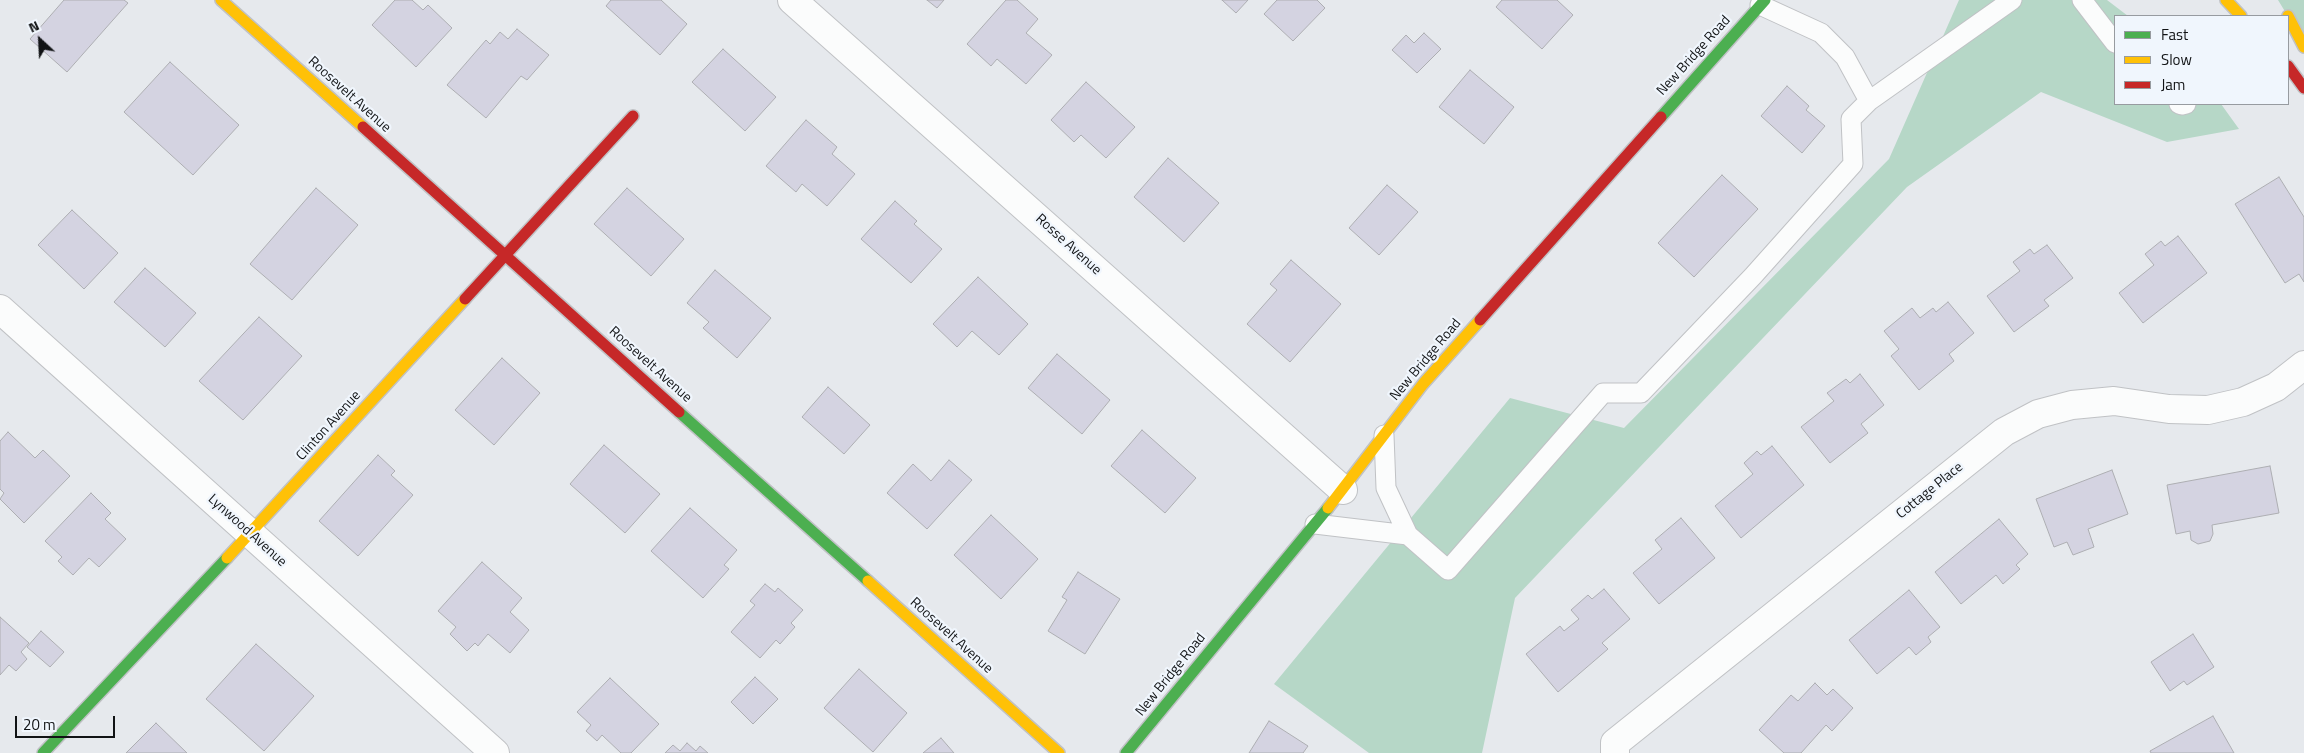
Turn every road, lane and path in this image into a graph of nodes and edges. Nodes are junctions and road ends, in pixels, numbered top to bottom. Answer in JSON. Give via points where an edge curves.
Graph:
{"nodes":[{"id":1,"x":221,"y":0,"type":"edge"},
{"id":2,"x":792,"y":0,"type":"edge"},
{"id":3,"x":2012,"y":0,"type":"edge"},
{"id":4,"x":2082,"y":0,"type":"edge"},
{"id":5,"x":2226,"y":0,"type":"edge"},
{"id":6,"x":1763,"y":2,"type":"edge"},
{"id":7,"x":2240,"y":15,"type":"edge"},
{"id":8,"x":2289,"y":20,"type":"edge"},
{"id":9,"x":2114,"y":42,"type":"edge"},
{"id":10,"x":2304,"y":47,"type":"edge"},
{"id":11,"x":2289,"y":67,"type":"edge"},
{"id":12,"x":2304,"y":88,"type":"edge"},
{"id":13,"x":1870,"y":102,"type":"junction"},
{"id":14,"x":633,"y":116,"type":"dead end"},
{"id":15,"x":505,"y":256,"type":"junction"},
{"id":16,"x":0,"y":309,"type":"edge"},
{"id":17,"x":2304,"y":365,"type":"edge"},
{"id":18,"x":1384,"y":435,"type":"junction"},
{"id":19,"x":1343,"y":490,"type":"junction"},
{"id":20,"x":1315,"y":524,"type":"junction"},
{"id":21,"x":250,"y":534,"type":"junction"},
{"id":22,"x":1408,"y":535,"type":"junction"},
{"id":23,"x":43,"y":753,"type":"edge"},
{"id":24,"x":494,"y":753,"type":"edge"},
{"id":25,"x":1059,"y":753,"type":"edge"},
{"id":26,"x":1126,"y":753,"type":"edge"},
{"id":27,"x":1615,"y":753,"type":"edge"}],
"edges":[{"from":1,"to":15,"type":"street","name":"Roosevelt Avenue"},
{"from":2,"to":19,"type":"street","name":"Rosse Avenue"},
{"from":3,"to":13,"type":"lane"},
{"from":4,"to":9,"type":"lane"},
{"from":5,"to":7,"type":"street"},
{"from":6,"to":13,"type":"lane","via":[[1821,33],[1845,57]]},
{"from":6,"to":18,"type":"street","name":"New Bridge Road","via":[[1423,384]]},
{"from":8,"to":10,"type":"street"},
{"from":11,"to":12,"type":"street"},
{"from":13,"to":22,"type":"lane","via":[[1851,119],[1853,164],[1753,276],[1641,393],[1603,393],[1448,570]]},
{"from":14,"to":15,"type":"street","name":"Clinton Avenue"},
{"from":15,"to":21,"type":"street","name":"Clinton Avenue"},
{"from":15,"to":25,"type":"street","name":"Roosevelt Avenue"},
{"from":16,"to":21,"type":"street","name":"Lynwood Avenue"},
{"from":17,"to":27,"type":"street","name":"Cottage Place","via":[[2276,387],[2243,402],[2208,410],[2169,409],[2114,401],[2072,404],[2038,414],[2004,432],[1615,743]]},
{"from":18,"to":19,"type":"street","name":"New Bridge Road"},
{"from":18,"to":22,"type":"lane","via":[[1386,488]]},
{"from":19,"to":20,"type":"street","name":"New Bridge Road"},
{"from":20,"to":22,"type":"lane"},
{"from":20,"to":26,"type":"street","name":"New Bridge Road"},
{"from":21,"to":23,"type":"street","name":"Clinton Avenue"},
{"from":21,"to":24,"type":"street","name":"Lynwood Avenue"}]}
